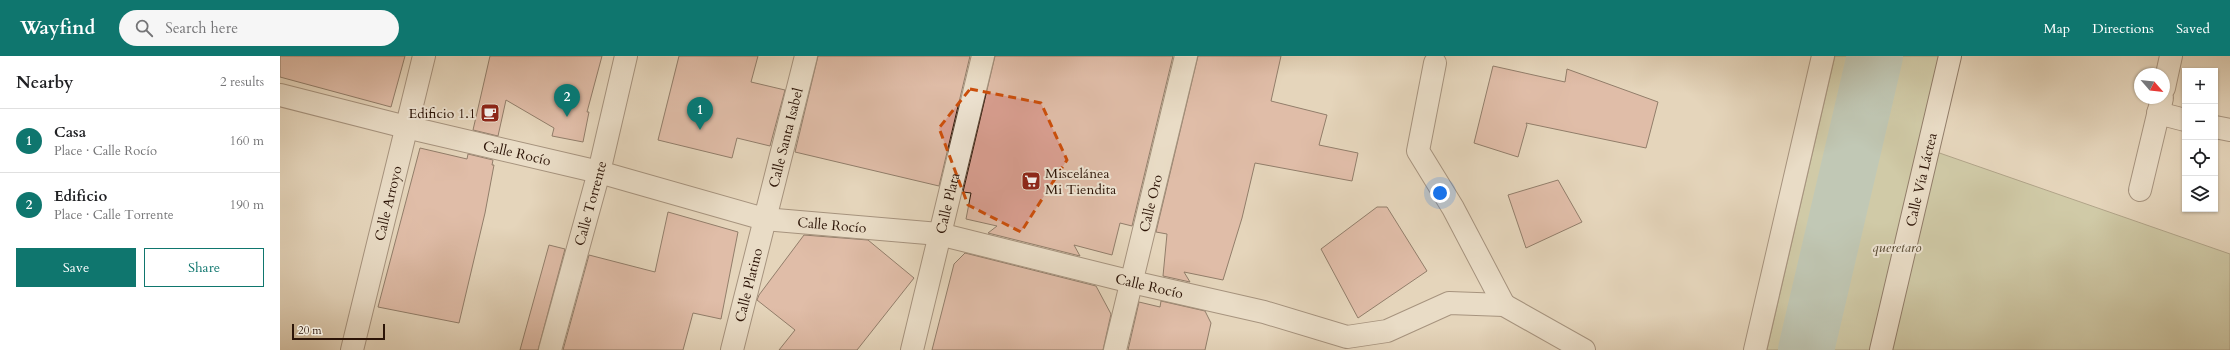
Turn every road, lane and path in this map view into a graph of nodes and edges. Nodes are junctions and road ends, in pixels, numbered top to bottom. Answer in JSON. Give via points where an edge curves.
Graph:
{"nodes":[{"id":1,"x":424,"y":56,"type":"edge"},
{"id":2,"x":626,"y":56,"type":"edge"},
{"id":3,"x":806,"y":56,"type":"edge"},
{"id":4,"x":983,"y":56,"type":"edge"},
{"id":5,"x":1186,"y":56,"type":"edge"},
{"id":6,"x":1823,"y":56,"type":"edge"},
{"id":7,"x":1950,"y":56,"type":"edge"},
{"id":8,"x":2171,"y":56,"type":"edge"},
{"id":9,"x":1435,"y":63,"type":"dead end"},
{"id":10,"x":2168,"y":68,"type":"edge"},
{"id":11,"x":280,"y":96,"type":"edge"},
{"id":12,"x":2160,"y":106,"type":"edge"},
{"id":13,"x":2182,"y":118,"type":"edge"},
{"id":14,"x":406,"y":127,"type":"junction"},
{"id":15,"x":2218,"y":128,"type":"edge"},
{"id":16,"x":2230,"y":130,"type":"edge"},
{"id":17,"x":599,"y":172,"type":"junction"},
{"id":18,"x":2140,"y":190,"type":"dead end"},
{"id":19,"x":764,"y":219,"type":"junction"},
{"id":20,"x":939,"y":234,"type":"junction"},
{"id":21,"x":1132,"y":282,"type":"junction"},
{"id":22,"x":1504,"y":305,"type":"junction"},
{"id":23,"x":1347,"y":343,"type":"edge"},
{"id":24,"x":352,"y":350,"type":"edge"},
{"id":25,"x":550,"y":350,"type":"edge"},
{"id":26,"x":732,"y":350,"type":"edge"},
{"id":27,"x":912,"y":350,"type":"edge"},
{"id":28,"x":1115,"y":350,"type":"edge"},
{"id":29,"x":1584,"y":350,"type":"edge"},
{"id":30,"x":1755,"y":350,"type":"edge"},
{"id":31,"x":1881,"y":350,"type":"edge"}],
"edges":[{"from":1,"to":14,"type":"street","name":"Calle Arroyo"},
{"from":2,"to":17,"type":"street","name":"Calle Torrente"},
{"from":3,"to":19,"type":"street","name":"Calle Santa Isabel"},
{"from":4,"to":20,"type":"street","name":"Calle Plata"},
{"from":5,"to":21,"type":"street","name":"Calle Oro"},
{"from":6,"to":30,"type":"street"},
{"from":7,"to":31,"type":"street","name":"Calle Vía Láctea"},
{"from":8,"to":10,"type":"street"},
{"from":9,"to":22,"type":"street","via":[[1418,152],[1453,208]]},
{"from":11,"to":14,"type":"street","name":"Calle Rocío"},
{"from":12,"to":13,"type":"street"},
{"from":12,"to":18,"type":"street"},
{"from":14,"to":17,"type":"street","name":"Calle Rocío"},
{"from":14,"to":24,"type":"street","name":"Calle Arroyo"},
{"from":15,"to":16,"type":"street"},
{"from":17,"to":19,"type":"street","name":"Calle Rocío"},
{"from":17,"to":25,"type":"street","name":"Calle Torrente"},
{"from":19,"to":20,"type":"street","name":"Calle Rocío"},
{"from":19,"to":26,"type":"street","name":"Calle Platino"},
{"from":20,"to":21,"type":"street","name":"Calle Rocío"},
{"from":20,"to":27,"type":"street","name":"Calle Plata"},
{"from":21,"to":23,"type":"street","name":"Calle Rocío","via":[[1264,312]]},
{"from":21,"to":28,"type":"street","name":"Calle Oro"},
{"from":22,"to":23,"type":"street","name":"Calle Rocío","via":[[1449,303],[1387,331]]},
{"from":22,"to":29,"type":"street"}]}
